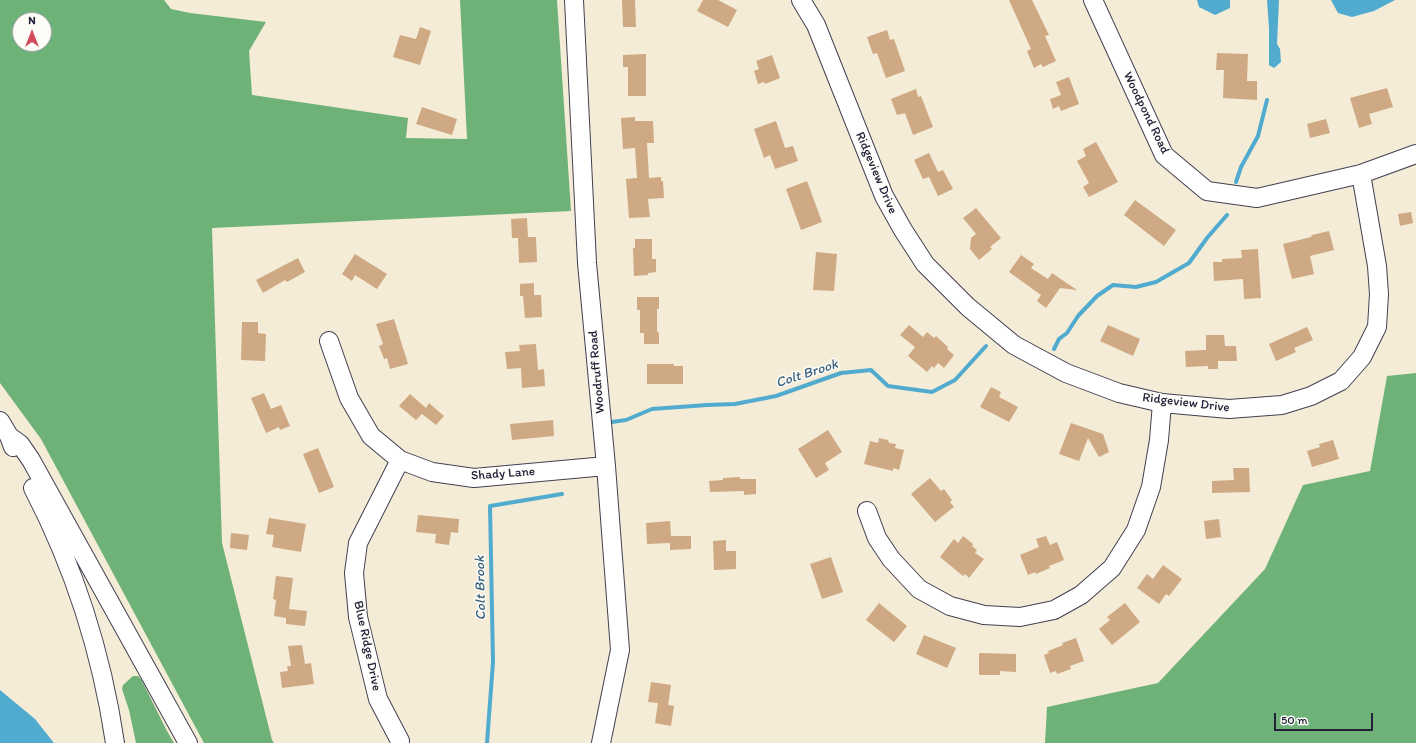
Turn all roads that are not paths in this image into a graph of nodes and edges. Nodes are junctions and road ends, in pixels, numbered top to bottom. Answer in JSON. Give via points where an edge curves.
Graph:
{"nodes":[{"id":1,"x":574,"y":0,"type":"edge"},
{"id":2,"x":801,"y":0,"type":"edge"},
{"id":3,"x":1093,"y":0,"type":"edge"},
{"id":4,"x":1416,"y":154,"type":"edge"},
{"id":5,"x":1361,"y":174,"type":"junction"},
{"id":6,"x":329,"y":341,"type":"dead end"},
{"id":7,"x":1162,"y":403,"type":"junction"},
{"id":8,"x":5,"y":428,"type":"edge"},
{"id":9,"x":400,"y":460,"type":"junction"},
{"id":10,"x":606,"y":466,"type":"junction"},
{"id":11,"x":868,"y":511,"type":"dead end"},
{"id":12,"x":400,"y":741,"type":"dead end"},
{"id":13,"x":115,"y":743,"type":"edge"},
{"id":14,"x":188,"y":743,"type":"edge"},
{"id":15,"x":602,"y":743,"type":"edge"}],
"edges":[{"from":1,"to":10,"type":"street","name":"Woodruff Road","via":[[587,263]]},
{"from":2,"to":7,"type":"street","name":"Ridgeview Drive","via":[[816,25],[884,196],[925,264],[968,307],[1014,344],[1066,373],[1119,393]]},
{"from":3,"to":5,"type":"street","name":"Woodpond Road","via":[[1164,155],[1207,191],[1257,198]]},
{"from":4,"to":5,"type":"street","name":"Woodpond Road"},
{"from":5,"to":7,"type":"street","name":"Ridgeview Drive","via":[[1380,294],[1377,327],[1354,367],[1341,381],[1311,396],[1282,405],[1229,409]]},
{"from":6,"to":9,"type":"street","name":"Shady Lane","via":[[349,398],[371,436]]},
{"from":7,"to":11,"type":"street","via":[[1151,487],[1136,530],[1112,568],[1081,595],[1054,610],[1020,617],[984,615],[950,606],[919,589],[891,559],[877,538]]},
{"from":8,"to":13,"type":"street","via":[[55,534],[77,589],[99,664]]},
{"from":8,"to":14,"type":"street","via":[[31,460]]},
{"from":9,"to":10,"type":"street","name":"Shady Lane","via":[[432,472],[474,478]]},
{"from":9,"to":12,"type":"street","name":"Blue Ridge Drive","via":[[358,543],[354,573],[358,617],[378,699]]},
{"from":10,"to":15,"type":"street","name":"Woodruff Road","via":[[620,650]]}]}
